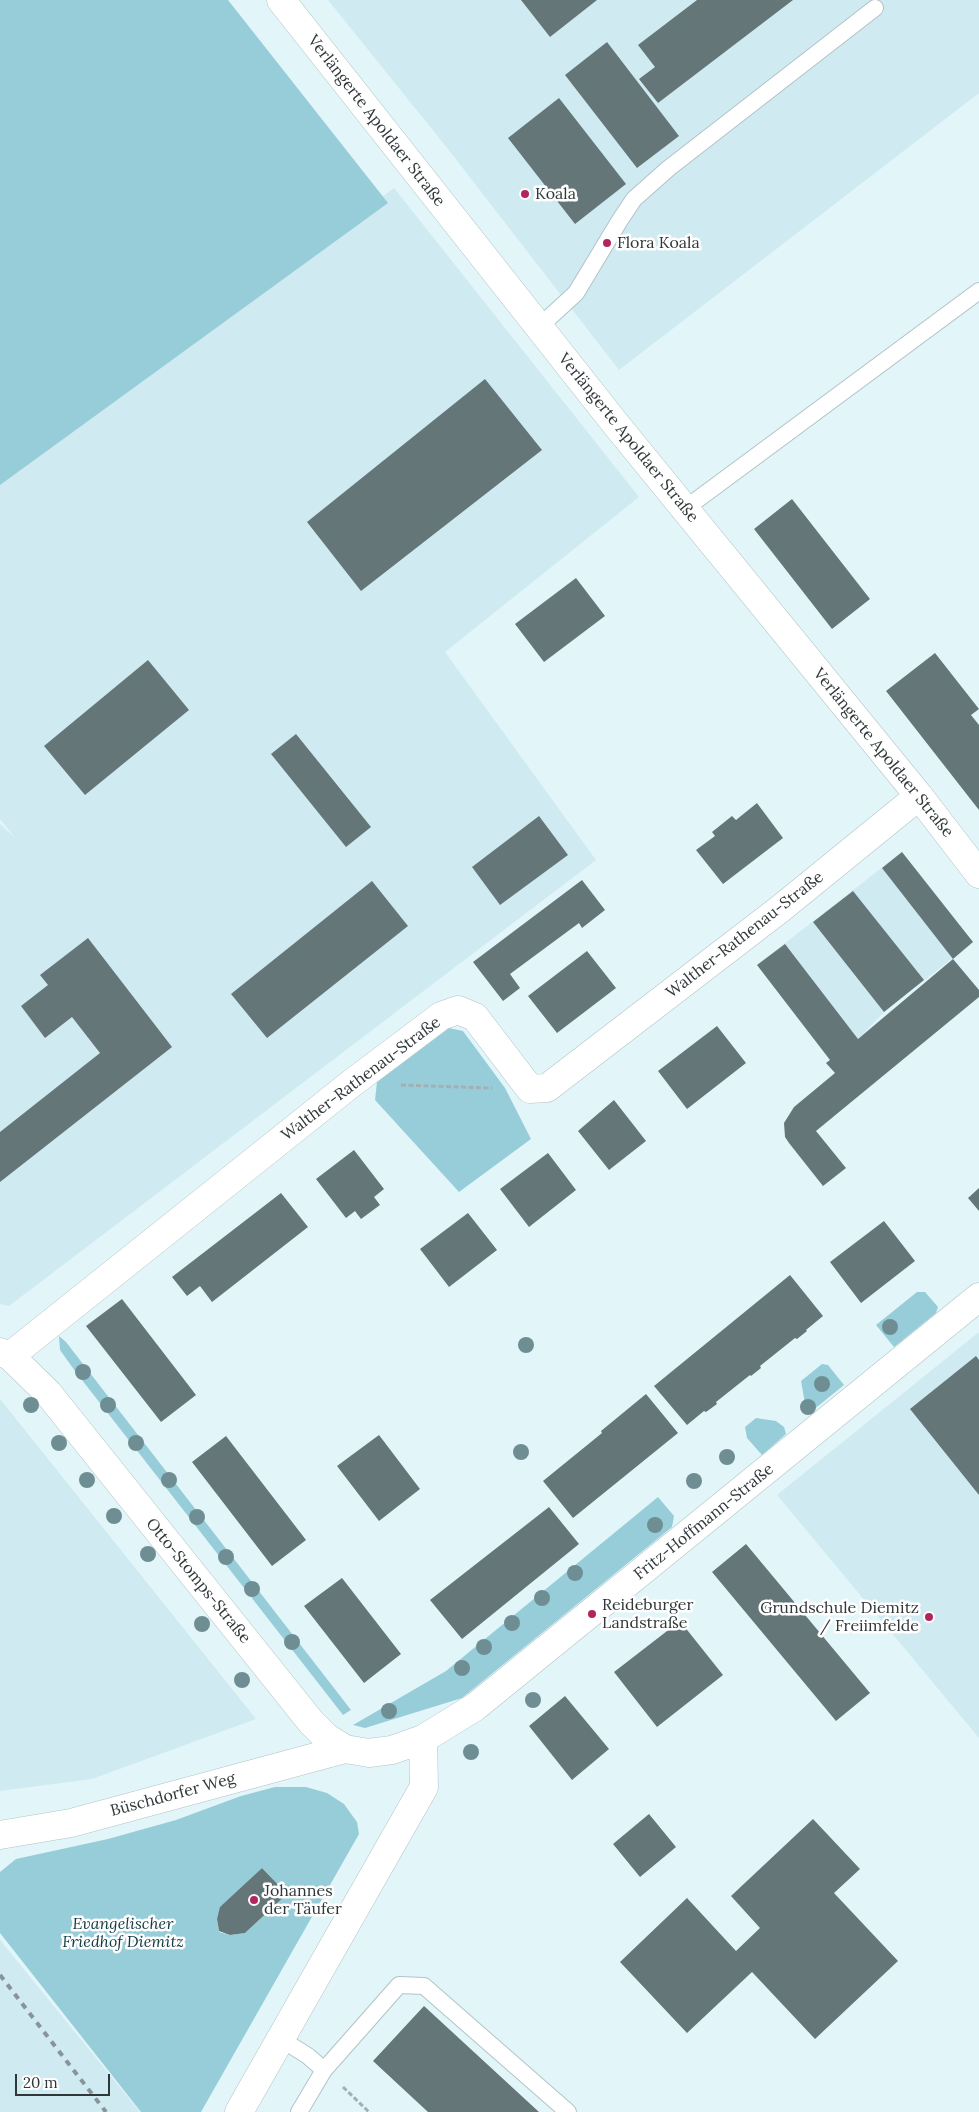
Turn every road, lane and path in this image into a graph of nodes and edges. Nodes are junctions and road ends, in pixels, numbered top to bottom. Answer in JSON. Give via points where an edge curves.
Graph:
{"nodes":[{"id":1,"x":288,"y":2,"type":"edge"},
{"id":2,"x":875,"y":8,"type":"dead end"},
{"id":3,"x":979,"y":291,"type":"edge"},
{"id":4,"x":538,"y":327,"type":"junction"},
{"id":5,"x":686,"y":508,"type":"junction"},
{"id":6,"x":919,"y":796,"type":"junction"},
{"id":7,"x":979,"y":874,"type":"edge"},
{"id":8,"x":400,"y":1085,"type":"dead end"},
{"id":9,"x":530,"y":1088,"type":"junction"},
{"id":10,"x":979,"y":1297,"type":"edge"},
{"id":11,"x":5,"y":1354,"type":"edge"},
{"id":12,"x":423,"y":1739,"type":"junction"},
{"id":13,"x":345,"y":1749,"type":"junction"},
{"id":14,"x":0,"y":1835,"type":"edge"},
{"id":15,"x":281,"y":2039,"type":"junction"},
{"id":16,"x":324,"y":2070,"type":"junction"},
{"id":17,"x":239,"y":2112,"type":"edge"},
{"id":18,"x":299,"y":2112,"type":"edge"},
{"id":19,"x":369,"y":2112,"type":"edge"},
{"id":20,"x":568,"y":2112,"type":"edge"}],
"edges":[{"from":1,"to":4,"type":"street","name":"Verlängerte Apoldaer Straße"},
{"from":2,"to":4,"type":"lane","via":[[669,168],[634,199],[576,293]]},
{"from":3,"to":5,"type":"lane"},
{"from":4,"to":5,"type":"street","name":"Verlängerte Apoldaer Straße"},
{"from":5,"to":6,"type":"street","name":"Verlängerte Apoldaer Straße"},
{"from":6,"to":7,"type":"street","name":"Verlängerte Apoldaer Straße"},
{"from":6,"to":9,"type":"street","name":"Walther-Rathenau-Straße","via":[[780,909],[547,1088]]},
{"from":8,"to":9,"type":"path"},
{"from":9,"to":11,"type":"street","name":"Walther-Rathenau-Straße","via":[[476,1017],[458,1010],[441,1016]]},
{"from":10,"to":12,"type":"street","name":"Fritz-Hoffmann-Straße","via":[[527,1666],[475,1707]]},
{"from":11,"to":13,"type":"street","name":"Otto-Stomps-Straße","via":[[48,1393],[311,1722]]},
{"from":12,"to":13,"type":"street","name":"Otto-Stomps-Straße","via":[[392,1750],[369,1753]]},
{"from":12,"to":15,"type":"street","via":[[424,1787]]},
{"from":13,"to":14,"type":"street","name":"Büschdorfer Weg","via":[[71,1823]]},
{"from":15,"to":16,"type":"lane"},
{"from":15,"to":17,"type":"street"},
{"from":16,"to":18,"type":"lane"},
{"from":16,"to":19,"type":"path"},
{"from":16,"to":20,"type":"lane","via":[[399,1985],[424,1986]]}]}
